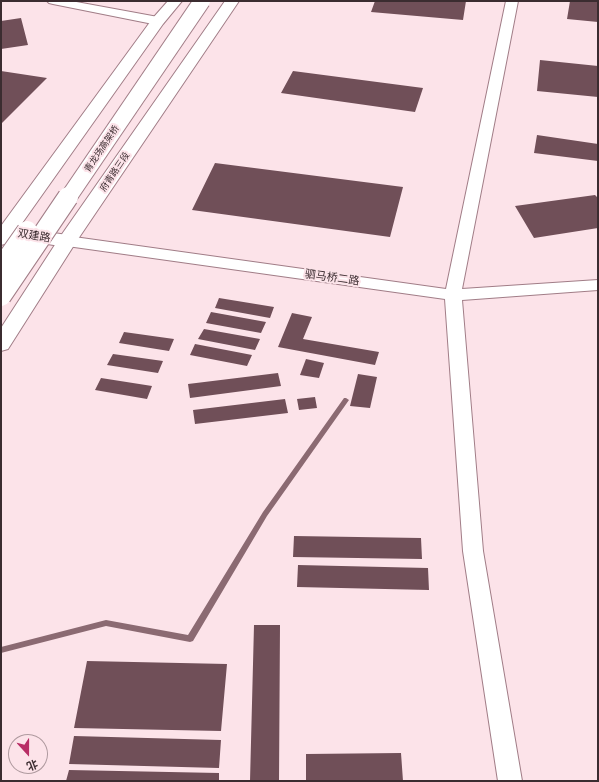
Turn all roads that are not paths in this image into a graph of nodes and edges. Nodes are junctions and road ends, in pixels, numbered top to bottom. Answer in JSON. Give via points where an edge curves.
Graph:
{"nodes":[{"id":1,"x":53,"y":1,"type":"edge"},
{"id":2,"x":175,"y":1,"type":"edge"},
{"id":3,"x":190,"y":1,"type":"edge"},
{"id":4,"x":202,"y":1,"type":"edge"},
{"id":5,"x":232,"y":1,"type":"edge"},
{"id":6,"x":512,"y":1,"type":"edge"},
{"id":7,"x":158,"y":21,"type":"junction"},
{"id":8,"x":3,"y":234,"type":"edge"},
{"id":9,"x":67,"y":241,"type":"junction"},
{"id":10,"x":1,"y":268,"type":"edge"},
{"id":11,"x":598,"y":285,"type":"edge"},
{"id":12,"x":453,"y":295,"type":"junction"},
{"id":13,"x":1,"y":296,"type":"edge"},
{"id":14,"x":1,"y":344,"type":"edge"},
{"id":15,"x":510,"y":781,"type":"edge"}],
"edges":[{"from":1,"to":7,"type":"street"},
{"from":2,"to":7,"type":"main road"},
{"from":3,"to":10,"type":"main road","name":"青龙场高架桥","bridge":true},
{"from":4,"to":13,"type":"main road","name":"青龙场高架桥","bridge":true},
{"from":5,"to":9,"type":"main road","name":"府青路三段"},
{"from":6,"to":12,"type":"street"},
{"from":7,"to":8,"type":"main road"},
{"from":8,"to":9,"type":"main road","name":"双建路"},
{"from":9,"to":12,"type":"street","name":"驷马桥二路"},
{"from":9,"to":14,"type":"main road","name":"府青路三段"},
{"from":11,"to":12,"type":"street","name":"驷马桥二路"},
{"from":12,"to":15,"type":"street","via":[[473,551]]}]}
